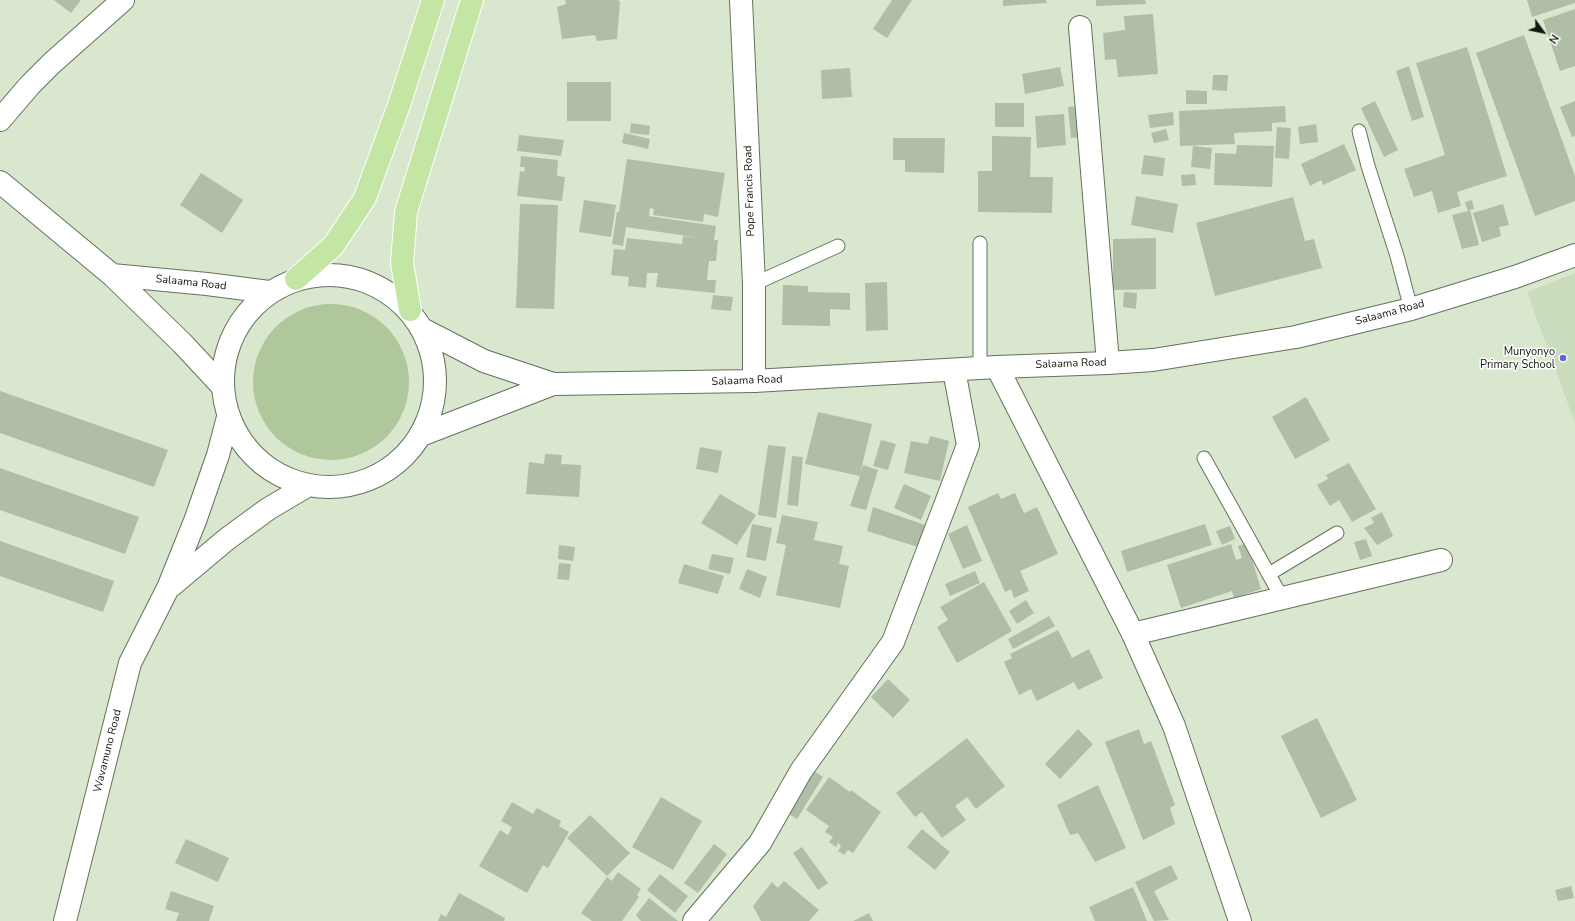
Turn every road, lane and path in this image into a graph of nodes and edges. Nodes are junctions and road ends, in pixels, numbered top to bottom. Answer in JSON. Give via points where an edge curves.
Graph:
{"nodes":[{"id":1,"x":123,"y":0,"type":"edge"},
{"id":2,"x":433,"y":0,"type":"edge"},
{"id":3,"x":472,"y":0,"type":"edge"},
{"id":4,"x":741,"y":0,"type":"edge"},
{"id":5,"x":1080,"y":27,"type":"dead end"},
{"id":6,"x":0,"y":120,"type":"edge"},
{"id":7,"x":1359,"y":131,"type":"dead end"},
{"id":8,"x":0,"y":182,"type":"edge"},
{"id":9,"x":980,"y":243,"type":"dead end"},
{"id":10,"x":838,"y":246,"type":"dead end"},
{"id":11,"x":1575,"y":255,"type":"edge"},
{"id":12,"x":112,"y":275,"type":"junction"},
{"id":13,"x":296,"y":279,"type":"junction"},
{"id":14,"x":754,"y":284,"type":"junction"},
{"id":15,"x":269,"y":292,"type":"junction"},
{"id":16,"x":1411,"y":309,"type":"junction"},
{"id":17,"x":410,"y":310,"type":"junction"},
{"id":18,"x":424,"y":330,"type":"junction"},
{"id":19,"x":1108,"y":363,"type":"junction"},
{"id":20,"x":989,"y":368,"type":"junction"},
{"id":21,"x":954,"y":370,"type":"junction"},
{"id":22,"x":754,"y":381,"type":"junction"},
{"id":23,"x":553,"y":384,"type":"junction"},
{"id":24,"x":223,"y":387,"type":"junction"},
{"id":25,"x":228,"y":417,"type":"junction"},
{"id":26,"x":421,"y":435,"type":"junction"},
{"id":27,"x":1204,"y":458,"type":"dead end"},
{"id":28,"x":307,"y":486,"type":"junction"},
{"id":29,"x":1337,"y":533,"type":"dead end"},
{"id":30,"x":1441,"y":560,"type":"dead end"},
{"id":31,"x":1269,"y":574,"type":"junction"},
{"id":32,"x":168,"y":588,"type":"junction"},
{"id":33,"x":1282,"y":598,"type":"junction"},
{"id":34,"x":1133,"y":634,"type":"junction"},
{"id":35,"x":65,"y":921,"type":"edge"},
{"id":36,"x":694,"y":921,"type":"edge"},
{"id":37,"x":1240,"y":921,"type":"edge"}],
"edges":[{"from":1,"to":6,"type":"street","via":[[52,63]]},
{"from":2,"to":13,"type":"highway","via":[[365,198],[333,246]]},
{"from":3,"to":17,"type":"highway","via":[[406,212],[402,263]]},
{"from":4,"to":14,"type":"street","name":"Pope Francis Road"},
{"from":5,"to":19,"type":"street"},
{"from":7,"to":16,"type":"lane"},
{"from":8,"to":12,"type":"street"},
{"from":9,"to":20,"type":"lane"},
{"from":10,"to":14,"type":"lane"},
{"from":11,"to":16,"type":"street","name":"Salaama Road","via":[[1515,277]]},
{"from":12,"to":15,"type":"street","name":"Salaama Road"},
{"from":12,"to":24,"type":"street"},
{"from":13,"to":15,"type":"street"},
{"from":13,"to":17,"type":"street","via":[[327,274],[358,277],[386,290]]},
{"from":14,"to":22,"type":"street","name":"Pope Francis Road"},
{"from":15,"to":24,"type":"street","via":[[249,311],[233,334],[224,360]]},
{"from":16,"to":19,"type":"street","name":"Salaama Road","via":[[1296,337],[1153,360]]},
{"from":17,"to":18,"type":"street"},
{"from":18,"to":23,"type":"street","name":"Salaama Road","via":[[484,361]]},
{"from":18,"to":26,"type":"street","via":[[432,350],[436,372],[435,394],[430,415]]},
{"from":19,"to":20,"type":"street","name":"Salaama Road"},
{"from":20,"to":21,"type":"street","name":"Salaama Road"},
{"from":20,"to":34,"type":"street"},
{"from":21,"to":22,"type":"street","name":"Salaama Road"},
{"from":21,"to":36,"type":"street","via":[[968,444],[893,642],[801,771],[760,843]]},
{"from":22,"to":23,"type":"street","name":"Salaama Road"},
{"from":23,"to":26,"type":"street","name":"Salaama Road"},
{"from":24,"to":25,"type":"street"},
{"from":25,"to":28,"type":"street","via":[[241,441],[259,462],[281,477]]},
{"from":25,"to":32,"type":"street","name":"Wavamuno Road","via":[[195,521]]},
{"from":26,"to":28,"type":"street","via":[[400,460],[372,478],[340,488]]},
{"from":27,"to":31,"type":"lane"},
{"from":28,"to":32,"type":"street","name":"Wavamuno Road","via":[[268,509],[227,539]]},
{"from":29,"to":31,"type":"lane"},
{"from":30,"to":33,"type":"street"},
{"from":31,"to":33,"type":"lane"},
{"from":32,"to":35,"type":"street","name":"Wavamuno Road","via":[[130,663]]},
{"from":33,"to":34,"type":"street"},
{"from":34,"to":37,"type":"street","via":[[1174,726]]}]}
